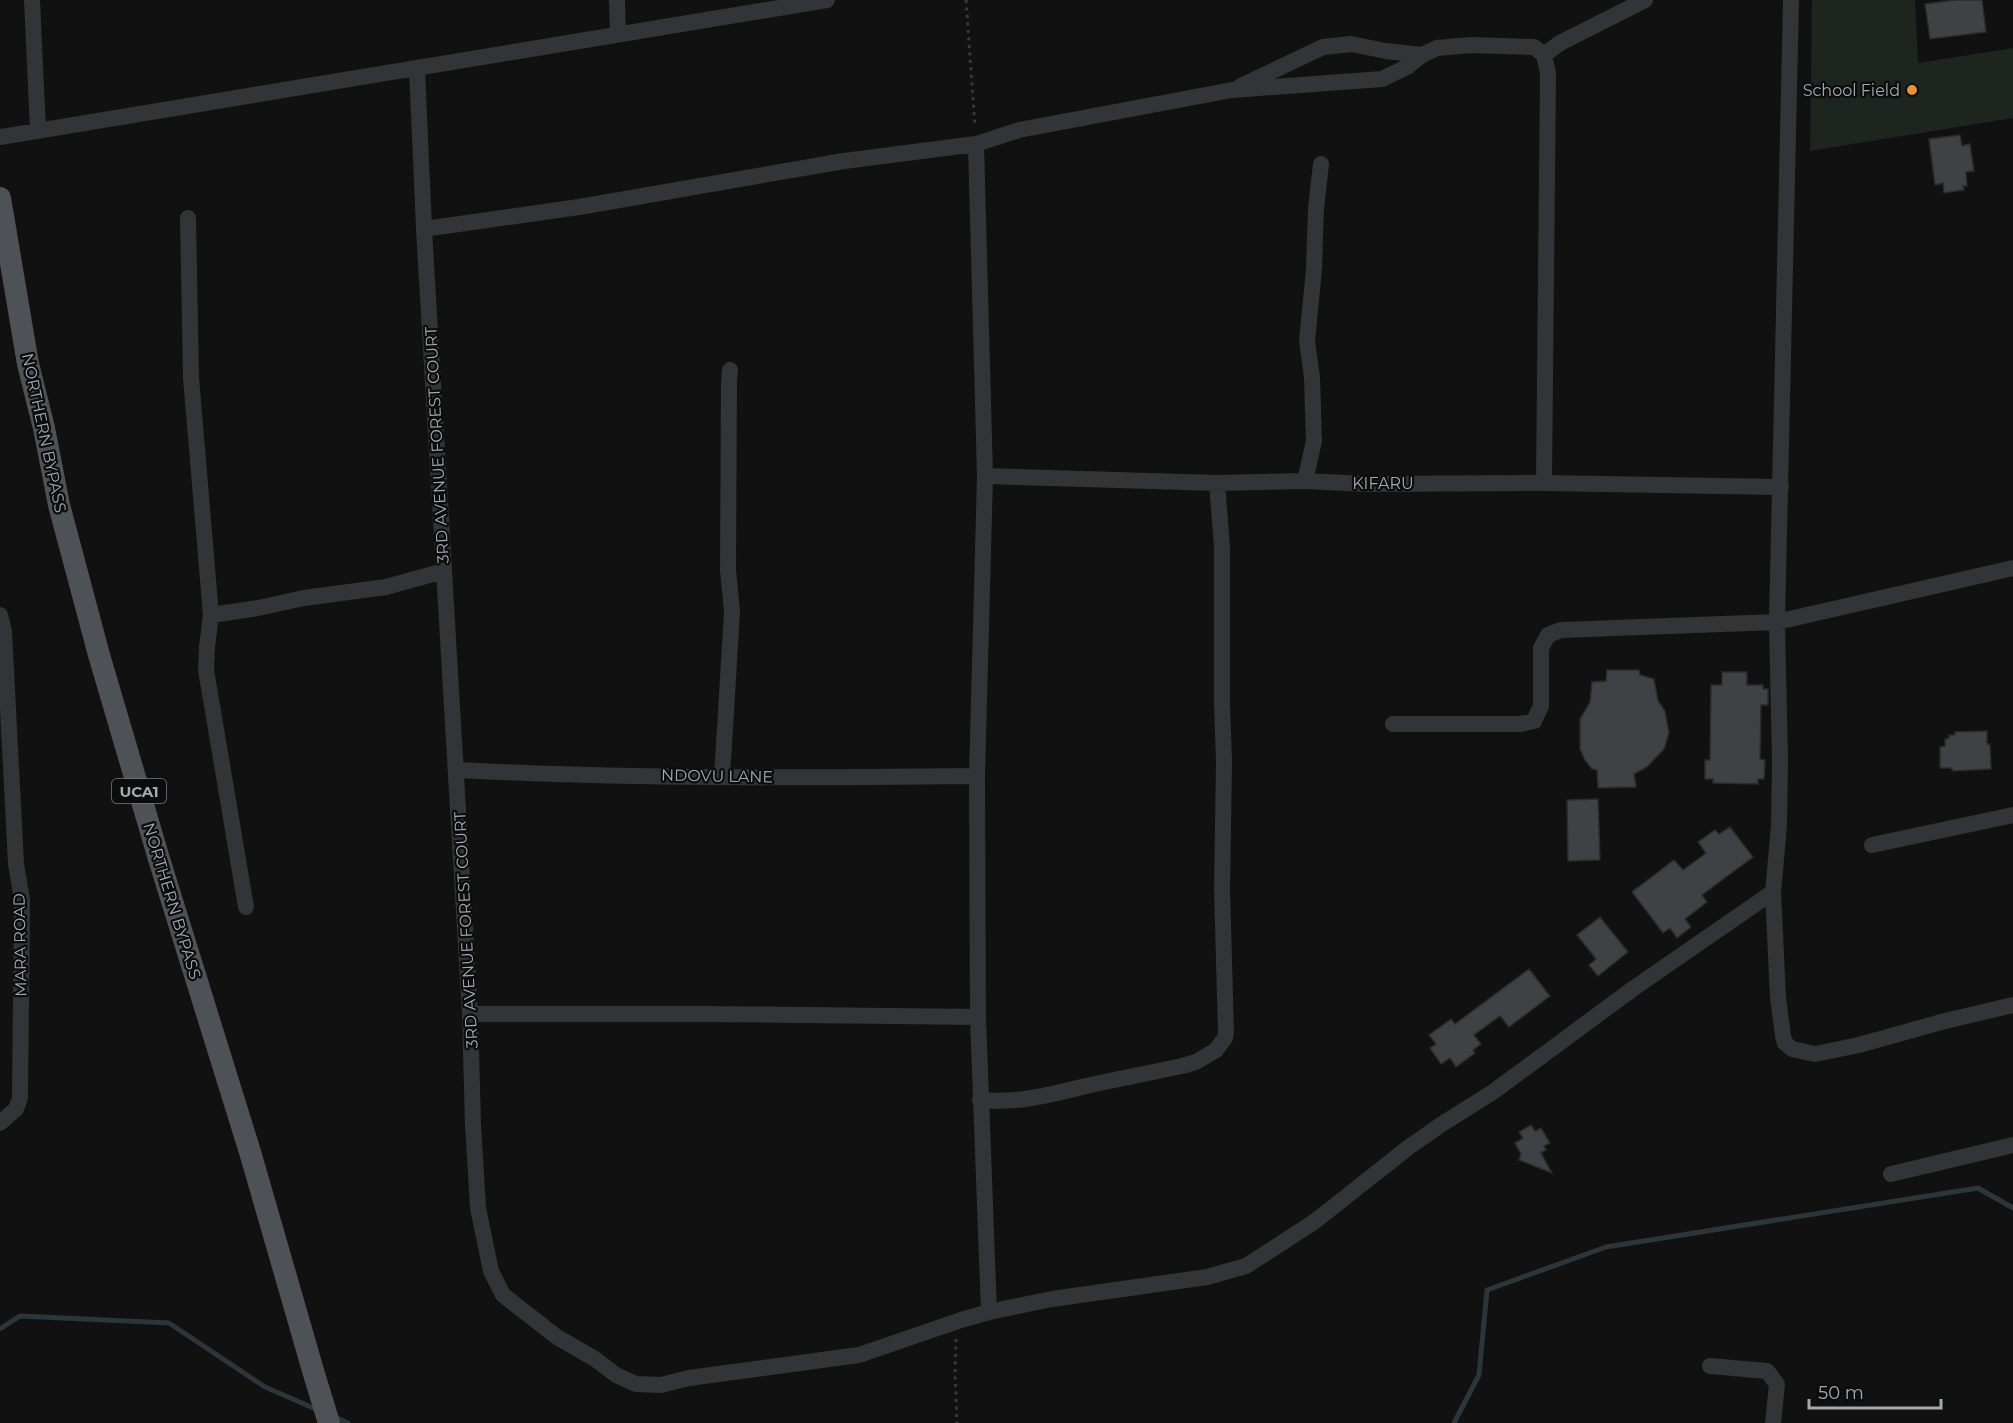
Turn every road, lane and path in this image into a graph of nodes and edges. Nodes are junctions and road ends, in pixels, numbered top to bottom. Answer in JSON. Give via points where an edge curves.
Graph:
{"nodes":[{"id":1,"x":32,"y":0,"type":"edge"},
{"id":2,"x":617,"y":0,"type":"edge"},
{"id":3,"x":827,"y":0,"type":"edge"},
{"id":4,"x":966,"y":0,"type":"edge"},
{"id":5,"x":1645,"y":0,"type":"edge"},
{"id":6,"x":1791,"y":0,"type":"edge"},
{"id":7,"x":618,"y":34,"type":"junction"},
{"id":8,"x":1422,"y":55,"type":"junction"},
{"id":9,"x":1544,"y":56,"type":"junction"},
{"id":10,"x":417,"y":68,"type":"junction"},
{"id":11,"x":1232,"y":90,"type":"junction"},
{"id":12,"x":38,"y":130,"type":"junction"},
{"id":13,"x":0,"y":137,"type":"edge"},
{"id":14,"x":976,"y":144,"type":"junction"},
{"id":15,"x":1321,"y":164,"type":"dead end"},
{"id":16,"x":0,"y":198,"type":"edge"},
{"id":17,"x":188,"y":218,"type":"dead end"},
{"id":18,"x":424,"y":229,"type":"junction"},
{"id":19,"x":730,"y":370,"type":"dead end"},
{"id":20,"x":985,"y":476,"type":"junction"},
{"id":21,"x":1305,"y":481,"type":"junction"},
{"id":22,"x":1217,"y":483,"type":"junction"},
{"id":23,"x":1544,"y":483,"type":"junction"},
{"id":24,"x":1781,"y":487,"type":"junction"},
{"id":25,"x":2013,"y":568,"type":"edge"},
{"id":26,"x":444,"y":571,"type":"junction"},
{"id":27,"x":0,"y":615,"type":"edge"},
{"id":28,"x":211,"y":615,"type":"junction"},
{"id":29,"x":1777,"y":622,"type":"junction"},
{"id":30,"x":1393,"y":724,"type":"dead end"},
{"id":31,"x":457,"y":770,"type":"junction"},
{"id":32,"x":977,"y":776,"type":"junction"},
{"id":33,"x":722,"y":777,"type":"junction"},
{"id":34,"x":2013,"y":815,"type":"edge"},
{"id":35,"x":1872,"y":845,"type":"dead end"},
{"id":36,"x":1773,"y":892,"type":"junction"},
{"id":37,"x":246,"y":907,"type":"dead end"},
{"id":38,"x":2013,"y":1005,"type":"edge"},
{"id":39,"x":470,"y":1014,"type":"junction"},
{"id":40,"x":978,"y":1017,"type":"junction"},
{"id":41,"x":980,"y":1100,"type":"junction"},
{"id":42,"x":0,"y":1123,"type":"edge"},
{"id":43,"x":2013,"y":1145,"type":"edge"},
{"id":44,"x":1891,"y":1174,"type":"dead end"},
{"id":45,"x":989,"y":1312,"type":"junction"},
{"id":46,"x":961,"y":1320,"type":"junction"},
{"id":47,"x":1710,"y":1366,"type":"dead end"},
{"id":48,"x":329,"y":1423,"type":"edge"},
{"id":49,"x":957,"y":1423,"type":"edge"},
{"id":50,"x":1773,"y":1423,"type":"edge"}],
"edges":[{"from":1,"to":12,"type":"street"},
{"from":2,"to":7,"type":"street"},
{"from":3,"to":7,"type":"street"},
{"from":4,"to":14,"type":"path"},
{"from":5,"to":9,"type":"street","via":[[1560,43]]},
{"from":6,"to":24,"type":"street"},
{"from":7,"to":10,"type":"street"},
{"from":8,"to":9,"type":"street","via":[[1437,48],[1471,45],[1534,47]]},
{"from":8,"to":11,"type":"street","via":[[1382,79]]},
{"from":8,"to":11,"type":"street","via":[[1351,44],[1323,47]]},
{"from":9,"to":23,"type":"street","via":[[1548,74]]},
{"from":10,"to":12,"type":"street"},
{"from":10,"to":18,"type":"street","name":"3RD AVENUE FOREST COURT"},
{"from":11,"to":14,"type":"street","via":[[1019,130]]},
{"from":12,"to":13,"type":"street"},
{"from":14,"to":18,"type":"street","via":[[832,163],[579,207]]},
{"from":14,"to":20,"type":"street"},
{"from":15,"to":21,"type":"street","via":[[1307,341],[1314,441]]},
{"from":16,"to":48,"type":"main road","name":"NORTHERN BYPASS","number":"UCA1","via":[[28,364],[95,643]]},
{"from":17,"to":28,"type":"street","via":[[191,378]]},
{"from":18,"to":26,"type":"street","name":"3RD AVENUE FOREST COURT"},
{"from":19,"to":33,"type":"street","via":[[728,570],[732,612]]},
{"from":20,"to":22,"type":"street","name":"KIFARU"},
{"from":20,"to":32,"type":"street"},
{"from":21,"to":22,"type":"street","name":"KIFARU"},
{"from":21,"to":23,"type":"street","name":"KIFARU"},
{"from":22,"to":41,"type":"street","via":[[1222,546],[1225,1038],[1216,1050],[1182,1066],[1039,1099]]},
{"from":23,"to":24,"type":"street","name":"KIFARU"},
{"from":24,"to":29,"type":"street"},
{"from":25,"to":29,"type":"street"},
{"from":26,"to":28,"type":"street","via":[[386,587]]},
{"from":26,"to":31,"type":"street","name":"3RD AVENUE FOREST COURT"},
{"from":27,"to":42,"type":"street","name":"MARA ROAD","via":[[15,854],[22,899],[20,1098],[16,1109]]},
{"from":28,"to":37,"type":"street","via":[[206,670]]},
{"from":29,"to":30,"type":"street","via":[[1561,630],[1548,635],[1541,648],[1541,706],[1534,721]]},
{"from":29,"to":36,"type":"street","via":[[1780,760]]},
{"from":31,"to":33,"type":"street","name":"NDOVU LANE"},
{"from":31,"to":39,"type":"street","name":"3RD AVENUE FOREST COURT"},
{"from":32,"to":33,"type":"street","name":"NDOVU LANE"},
{"from":32,"to":40,"type":"street"},
{"from":34,"to":35,"type":"street"},
{"from":36,"to":38,"type":"street","via":[[1778,997],[1783,1036],[1791,1049],[1815,1054]]},
{"from":36,"to":45,"type":"street","name":"3RD AVENUE FOREST COURT","via":[[1493,1092],[1409,1147],[1314,1222],[1246,1266]]},
{"from":39,"to":40,"type":"street"},
{"from":39,"to":46,"type":"street","name":"3RD AVENUE FOREST COURT","via":[[478,1208],[491,1271],[503,1295],[616,1376],[636,1384],[661,1385],[859,1355]]},
{"from":40,"to":41,"type":"street"},
{"from":41,"to":45,"type":"street"},
{"from":43,"to":44,"type":"street"},
{"from":45,"to":46,"type":"street","name":"3RD AVENUE FOREST COURT"},
{"from":46,"to":49,"type":"path","via":[[955,1347]]},
{"from":47,"to":50,"type":"street","via":[[1767,1371],[1777,1384]]}]}
